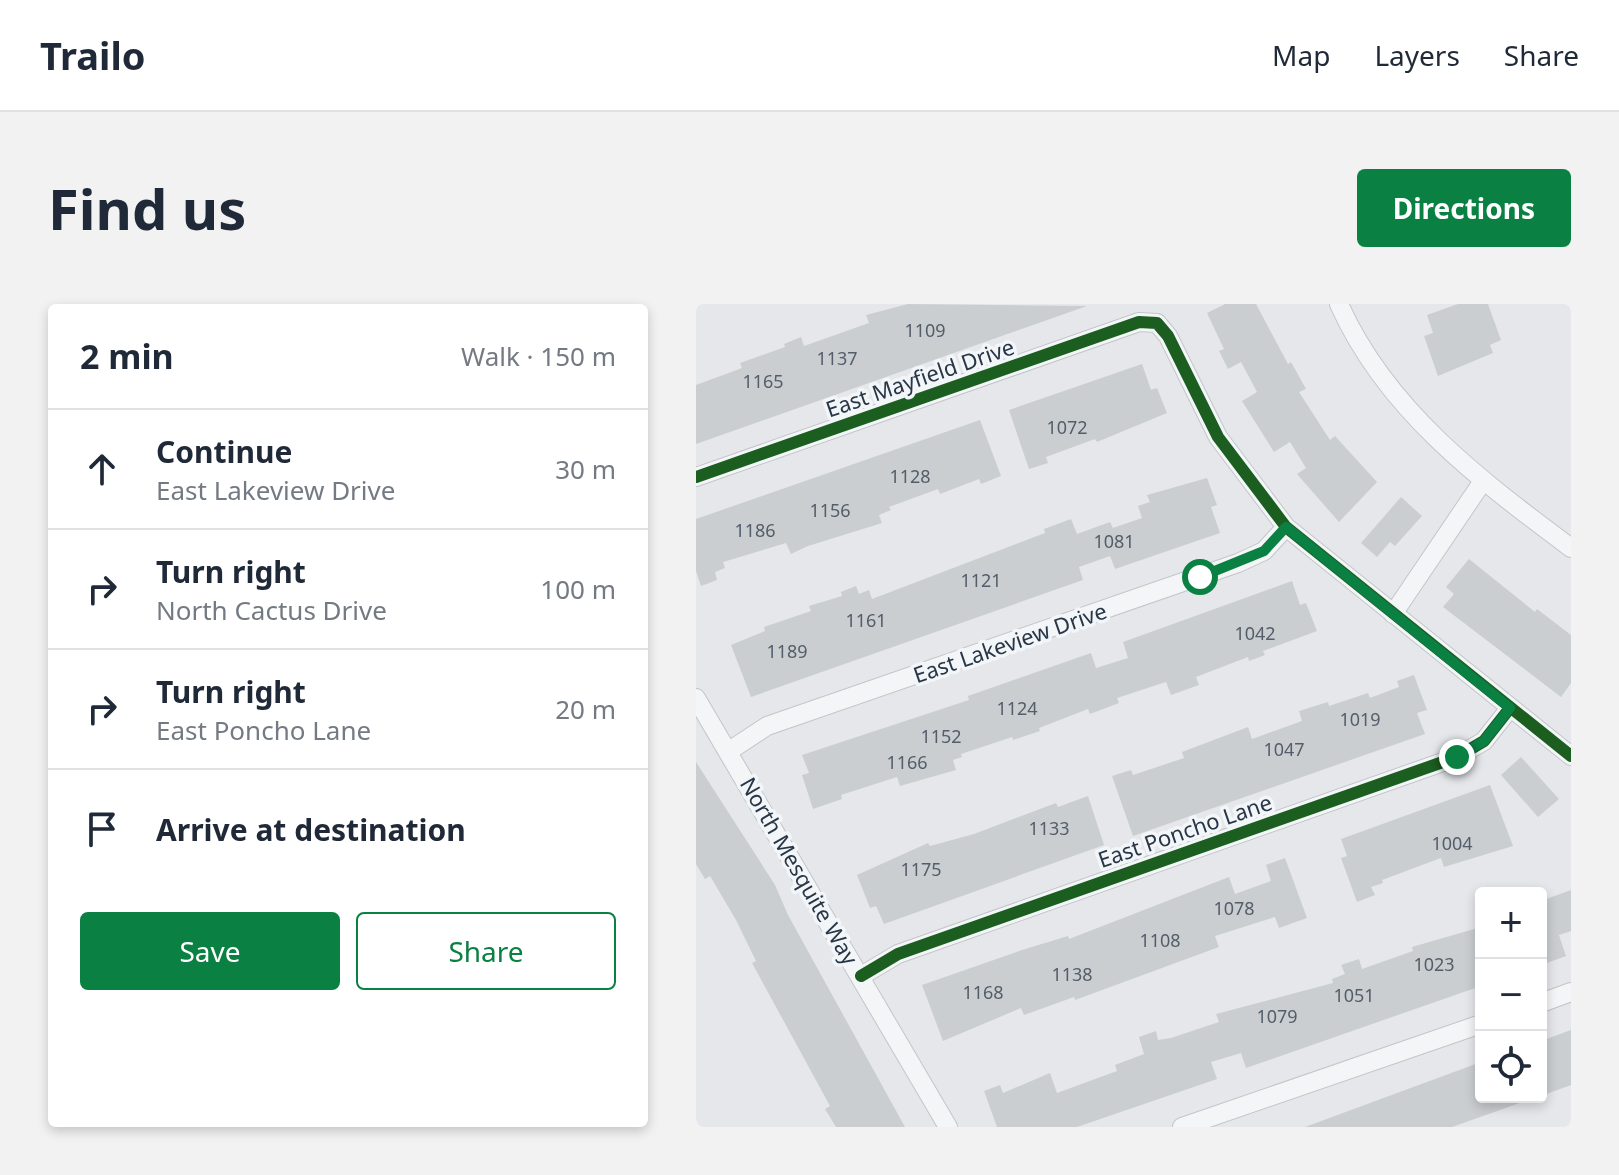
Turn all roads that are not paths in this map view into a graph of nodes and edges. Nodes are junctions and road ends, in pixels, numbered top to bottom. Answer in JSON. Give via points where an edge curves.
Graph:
{"nodes":[{"id":1,"x":1339,"y":304,"type":"edge"},
{"id":2,"x":696,"y":477,"type":"edge"},
{"id":3,"x":1483,"y":481,"type":"junction"},
{"id":4,"x":1286,"y":527,"type":"junction"},
{"id":5,"x":1571,"y":548,"type":"edge"},
{"id":6,"x":1393,"y":614,"type":"junction"},
{"id":7,"x":696,"y":698,"type":"edge"},
{"id":8,"x":1510,"y":708,"type":"junction"},
{"id":9,"x":729,"y":751,"type":"junction"},
{"id":10,"x":1571,"y":756,"type":"edge"},
{"id":11,"x":861,"y":976,"type":"junction"},
{"id":12,"x":1571,"y":992,"type":"edge"},
{"id":13,"x":1547,"y":1001,"type":"edge"},
{"id":14,"x":1475,"y":1026,"type":"edge"},
{"id":15,"x":948,"y":1127,"type":"edge"},
{"id":16,"x":1182,"y":1127,"type":"edge"}],
"edges":[{"from":1,"to":3,"type":"street","via":[[1357,346],[1394,396]]},
{"from":2,"to":4,"type":"street","name":"East Mayfield Drive","via":[[1139,322],[1157,323],[1218,437]]},
{"from":3,"to":5,"type":"street"},
{"from":3,"to":6,"type":"street"},
{"from":4,"to":6,"type":"street"},
{"from":4,"to":9,"type":"street","name":"East Lakeview Drive","via":[[1264,551],[1238,563],[767,726]]},
{"from":6,"to":8,"type":"street"},
{"from":7,"to":9,"type":"street","name":"North Mesquite Way"},
{"from":8,"to":10,"type":"street"},
{"from":8,"to":11,"type":"street","name":"East Poncho Lane","via":[[1484,741],[1457,757],[898,954]]},
{"from":9,"to":11,"type":"street","name":"North Mesquite Way"},
{"from":11,"to":15,"type":"street","name":"North Mesquite Way"},
{"from":12,"to":13,"type":"street"},
{"from":14,"to":16,"type":"street"}]}
